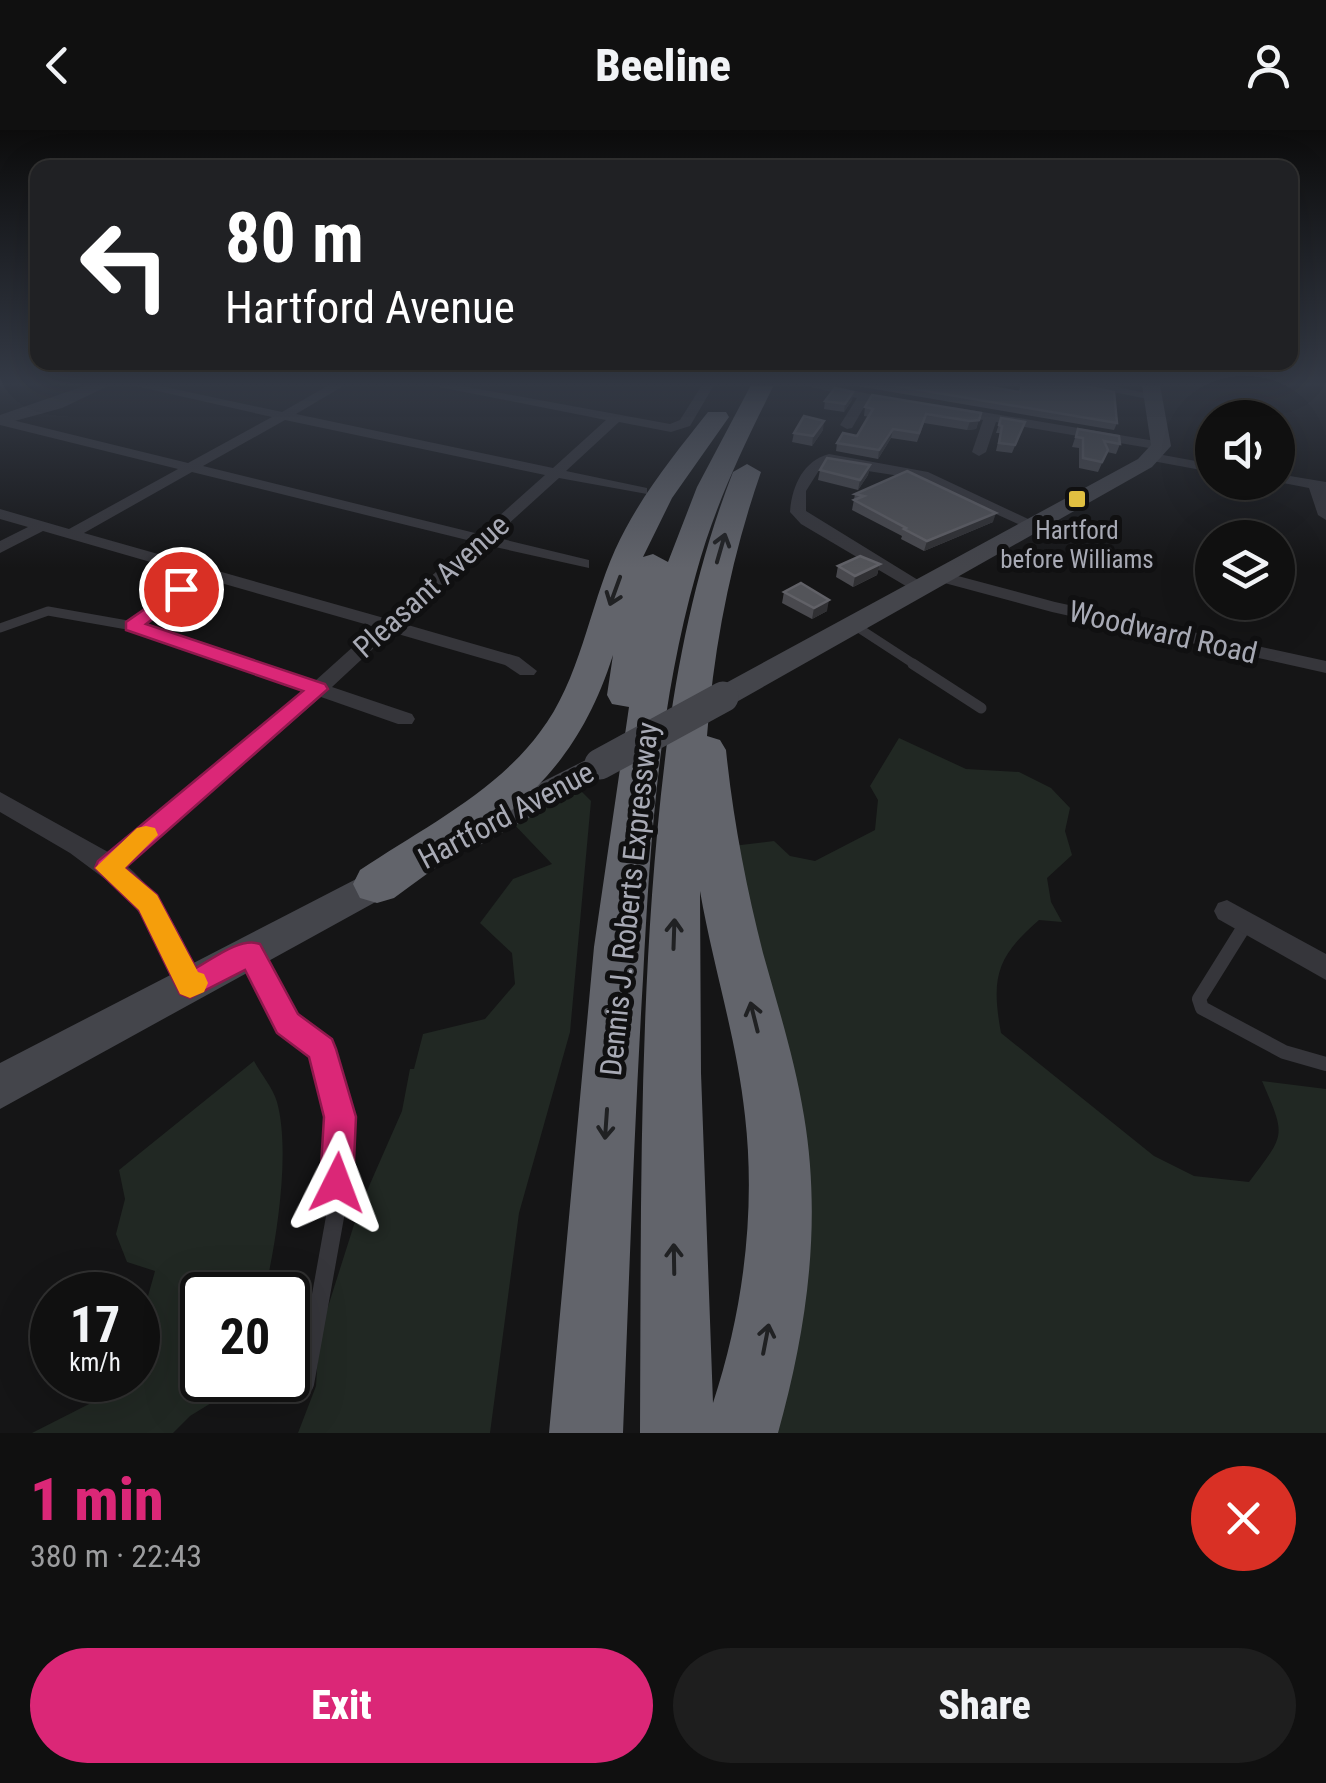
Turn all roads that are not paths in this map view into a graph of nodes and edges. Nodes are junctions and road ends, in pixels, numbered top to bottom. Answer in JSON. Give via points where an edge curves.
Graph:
{"nodes":[{"id":1,"x":100,"y":446,"type":"edge"},
{"id":2,"x":231,"y":446,"type":"edge"},
{"id":3,"x":426,"y":446,"type":"edge"},
{"id":4,"x":585,"y":446,"type":"edge"},
{"id":5,"x":689,"y":446,"type":"edge"},
{"id":6,"x":700,"y":446,"type":"edge"},
{"id":7,"x":733,"y":446,"type":"edge"},
{"id":8,"x":759,"y":446,"type":"edge"},
{"id":9,"x":980,"y":446,"type":"edge"},
{"id":10,"x":1127,"y":446,"type":"edge"},
{"id":11,"x":1156,"y":446,"type":"edge"},
{"id":12,"x":978,"y":452,"type":"dead end"},
{"id":13,"x":1157,"y":452,"type":"junction"},
{"id":14,"x":1195,"y":463,"type":"edge"},
{"id":15,"x":189,"y":469,"type":"junction"},
{"id":16,"x":556,"y":473,"type":"junction"},
{"id":17,"x":1295,"y":481,"type":"edge"},
{"id":18,"x":1321,"y":485,"type":"edge"},
{"id":19,"x":642,"y":491,"type":"dead end"},
{"id":20,"x":0,"y":514,"type":"edge"},
{"id":21,"x":1326,"y":516,"type":"edge"},
{"id":22,"x":41,"y":526,"type":"junction"},
{"id":23,"x":1035,"y":526,"type":"junction"},
{"id":24,"x":68,"y":534,"type":"junction"},
{"id":25,"x":483,"y":540,"type":"junction"},
{"id":26,"x":0,"y":548,"type":"edge"},
{"id":27,"x":584,"y":564,"type":"dead end"},
{"id":28,"x":204,"y":574,"type":"junction"},
{"id":29,"x":932,"y":582,"type":"junction"},
{"id":30,"x":387,"y":625,"type":"junction"},
{"id":31,"x":132,"y":626,"type":"junction"},
{"id":32,"x":854,"y":626,"type":"junction"},
{"id":33,"x":0,"y":628,"type":"edge"},
{"id":34,"x":700,"y":643,"type":"junction"},
{"id":35,"x":1326,"y":666,"type":"edge"},
{"id":36,"x":528,"y":671,"type":"dead end"},
{"id":37,"x":318,"y":689,"type":"junction"},
{"id":38,"x":981,"y":708,"type":"dead end"},
{"id":39,"x":405,"y":719,"type":"dead end"},
{"id":40,"x":0,"y":801,"type":"edge"},
{"id":41,"x":107,"y":868,"type":"junction"},
{"id":42,"x":377,"y":884,"type":"junction"},
{"id":43,"x":623,"y":905,"type":"junction"},
{"id":44,"x":1237,"y":916,"type":"joint"},
{"id":45,"x":250,"y":953,"type":"junction"},
{"id":46,"x":1326,"y":968,"type":"edge"},
{"id":47,"x":190,"y":985,"type":"junction"},
{"id":48,"x":1326,"y":1064,"type":"edge"},
{"id":49,"x":0,"y":1087,"type":"edge"},
{"id":50,"x":310,"y":1356,"type":"edge"},
{"id":51,"x":586,"y":1433,"type":"edge"},
{"id":52,"x":677,"y":1433,"type":"edge"},
{"id":53,"x":741,"y":1433,"type":"edge"}],
"edges":[{"from":1,"to":15,"type":"street"},
{"from":2,"to":15,"type":"street"},
{"from":3,"to":16,"type":"street"},
{"from":4,"to":16,"type":"street","name":"Pleasant Avenue"},
{"from":5,"to":42,"type":"highway","one_way":true,"via":[[639,530],[556,741],[512,784]]},
{"from":6,"to":43,"type":"highway","via":[[635,625],[620,762]]},
{"from":7,"to":43,"type":"highway","name":"Dennis J. Roberts Expressway","via":[[678,581],[645,730]]},
{"from":34,"to":8,"type":"highway","name":"Dennis J. Roberts Expressway","one_way":true,"via":[[728,521]]},
{"from":9,"to":12,"type":"street"},
{"from":10,"to":13,"type":"street"},
{"from":11,"to":13,"type":"main road"},
{"from":13,"to":14,"type":"street"},
{"from":13,"to":23,"type":"main road","name":"Hartford Avenue"},
{"from":15,"to":24,"type":"street"},
{"from":15,"to":25,"type":"street"},
{"from":16,"to":19,"type":"street"},
{"from":16,"to":25,"type":"street","name":"Pleasant Avenue"},
{"from":17,"to":18,"type":"street"},
{"from":18,"to":21,"type":"street"},
{"from":20,"to":22,"type":"street"},
{"from":22,"to":24,"type":"street"},
{"from":22,"to":26,"type":"street"},
{"from":23,"to":29,"type":"main road","name":"Hartford Avenue"},
{"from":23,"to":29,"type":"street","name":"Woodward Road","via":[[923,476],[818,461],[799,491],[798,512]]},
{"from":24,"to":28,"type":"street"},
{"from":25,"to":27,"type":"street"},
{"from":25,"to":30,"type":"street","name":"Pleasant Avenue"},
{"from":28,"to":30,"type":"street"},
{"from":28,"to":31,"type":"street"},
{"from":29,"to":32,"type":"main road","name":"Hartford Avenue"},
{"from":29,"to":35,"type":"street","name":"Woodward Road"},
{"from":30,"to":36,"type":"street"},
{"from":30,"to":37,"type":"street","name":"Pleasant Avenue"},
{"from":31,"to":33,"type":"lane","via":[[48,611]]},
{"from":31,"to":37,"type":"street"},
{"from":32,"to":38,"type":"lane"},
{"from":32,"to":42,"type":"main road","name":"Hartford Avenue","bridge":true},
{"from":52,"to":34,"type":"highway","name":"Dennis J. Roberts Expressway","one_way":true,"via":[[673,966]]},
{"from":53,"to":34,"type":"highway","one_way":true,"via":[[774,1294],[779,1160],[769,1080],[714,830]]},
{"from":37,"to":39,"type":"street"},
{"from":37,"to":41,"type":"street","name":"Pleasant Avenue"},
{"from":40,"to":41,"type":"street"},
{"from":41,"to":47,"type":"street","via":[[148,902]]},
{"from":42,"to":45,"type":"main road","name":"Hartford Avenue"},
{"from":43,"to":51,"type":"highway","name":"Dennis J. Roberts Expressway","one_way":true},
{"from":44,"to":46,"type":"street"},
{"from":44,"to":48,"type":"lane","via":[[1199,1000],[1202,1008],[1284,1052]]},
{"from":45,"to":47,"type":"main road","name":"Hartford Avenue"},
{"from":45,"to":50,"type":"lane","via":[[288,1024],[321,1049],[340,1117],[335,1217]]},
{"from":47,"to":49,"type":"main road","name":"Hartford Avenue"}]}
